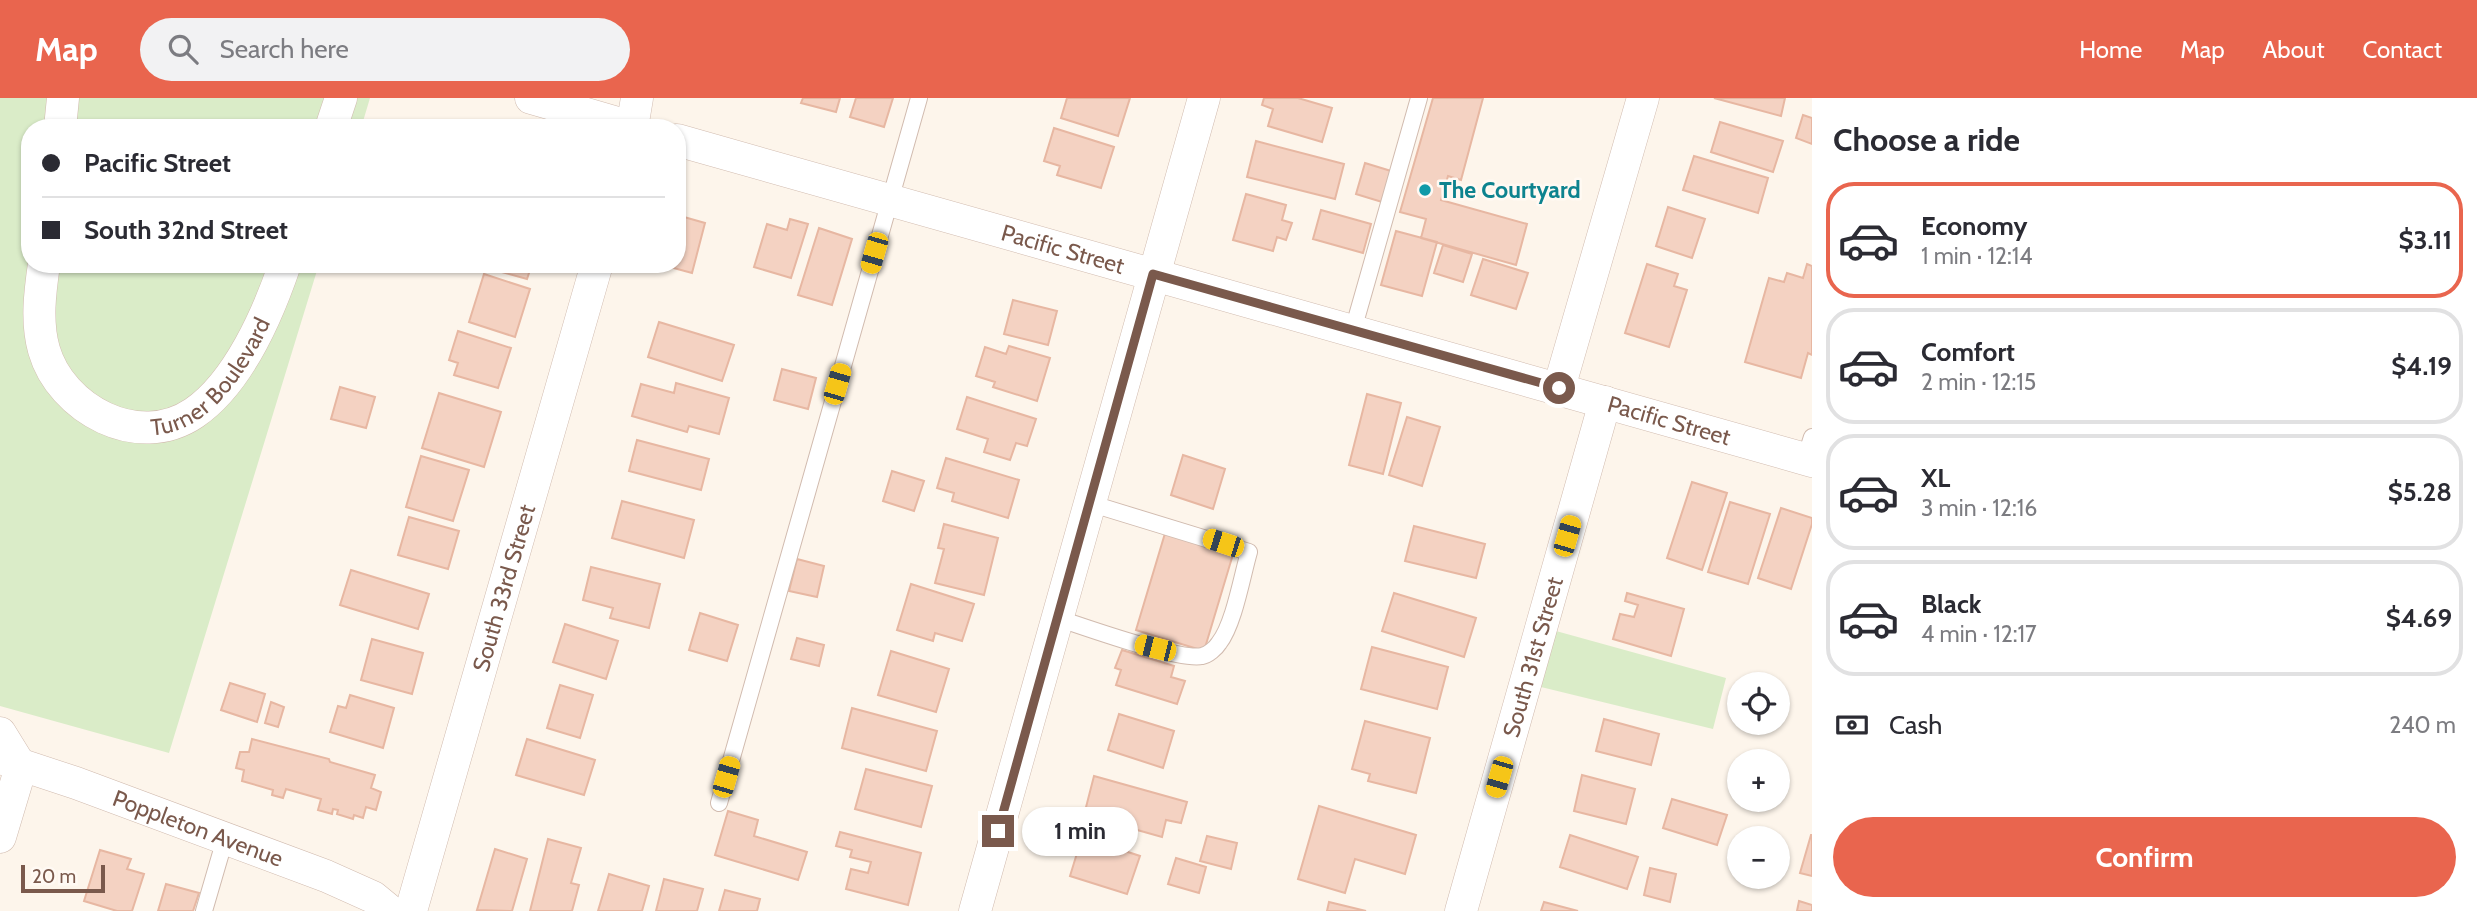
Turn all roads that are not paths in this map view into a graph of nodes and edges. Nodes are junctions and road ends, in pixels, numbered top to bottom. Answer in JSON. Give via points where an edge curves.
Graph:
{"nodes":[{"id":1,"x":63,"y":98,"type":"edge"},
{"id":2,"x":341,"y":98,"type":"edge"},
{"id":3,"x":531,"y":98,"type":"edge"},
{"id":4,"x":637,"y":98,"type":"edge"},
{"id":5,"x":919,"y":98,"type":"edge"},
{"id":6,"x":1205,"y":98,"type":"edge"},
{"id":7,"x":1419,"y":98,"type":"edge"},
{"id":8,"x":1643,"y":98,"type":"edge"},
{"id":9,"x":61,"y":119,"type":"edge"},
{"id":10,"x":334,"y":119,"type":"edge"},
{"id":11,"x":605,"y":119,"type":"edge"},
{"id":12,"x":634,"y":119,"type":"edge"},
{"id":13,"x":686,"y":143,"type":"edge"},
{"id":14,"x":889,"y":200,"type":"junction"},
{"id":15,"x":43,"y":273,"type":"edge"},
{"id":16,"x":281,"y":273,"type":"edge"},
{"id":17,"x":594,"y":273,"type":"edge"},
{"id":18,"x":1153,"y":274,"type":"junction"},
{"id":19,"x":1353,"y":330,"type":"junction"},
{"id":20,"x":1559,"y":388,"type":"junction"},
{"id":21,"x":1605,"y":402,"type":"junction"},
{"id":22,"x":1810,"y":452,"type":"edge"},
{"id":23,"x":1089,"y":503,"type":"junction"},
{"id":24,"x":1057,"y":618,"type":"junction"},
{"id":25,"x":0,"y":733,"type":"edge"},
{"id":26,"x":10,"y":763,"type":"edge"},
{"id":27,"x":719,"y":803,"type":"dead end"},
{"id":28,"x":0,"y":837,"type":"edge"},
{"id":29,"x":225,"y":839,"type":"junction"},
{"id":30,"x":204,"y":911,"type":"edge"},
{"id":31,"x":390,"y":911,"type":"edge"},
{"id":32,"x":411,"y":911,"type":"edge"},
{"id":33,"x":975,"y":911,"type":"edge"},
{"id":34,"x":1461,"y":911,"type":"edge"}],
"edges":[{"from":1,"to":9,"type":"street"},
{"from":2,"to":10,"type":"street"},
{"from":3,"to":11,"type":"street"},
{"from":4,"to":12,"type":"street"},
{"from":5,"to":14,"type":"lane"},
{"from":6,"to":18,"type":"street"},
{"from":7,"to":19,"type":"lane"},
{"from":8,"to":20,"type":"street"},
{"from":13,"to":14,"type":"street","name":"Pacific Street"},
{"from":14,"to":18,"type":"street","name":"Pacific Street"},
{"from":14,"to":27,"type":"lane"},
{"from":15,"to":16,"type":"street","name":"Turner Boulevard","via":[[40,326],[53,372],[69,394],[92,412],[126,427],[176,422],[215,396],[255,335]]},
{"from":17,"to":32,"type":"street","name":"South 33rd Street"},
{"from":18,"to":19,"type":"street","name":"Pacific Street"},
{"from":18,"to":23,"type":"street"},
{"from":19,"to":20,"type":"street","name":"Pacific Street"},
{"from":20,"to":21,"type":"street","name":"Pacific Street"},
{"from":21,"to":22,"type":"street","name":"Pacific Street"},
{"from":21,"to":34,"type":"street","name":"South 31st Street"},
{"from":23,"to":24,"type":"street"},
{"from":23,"to":24,"type":"lane","via":[[1249,551],[1228,626],[1219,644],[1203,656],[1139,644]]},
{"from":24,"to":33,"type":"street"},
{"from":25,"to":26,"type":"street"},
{"from":26,"to":28,"type":"street"},
{"from":26,"to":29,"type":"street","name":"Poppleton Avenue"},
{"from":29,"to":30,"type":"lane"},
{"from":29,"to":31,"type":"street","name":"Poppleton Avenue","via":[[373,897]]}]}
